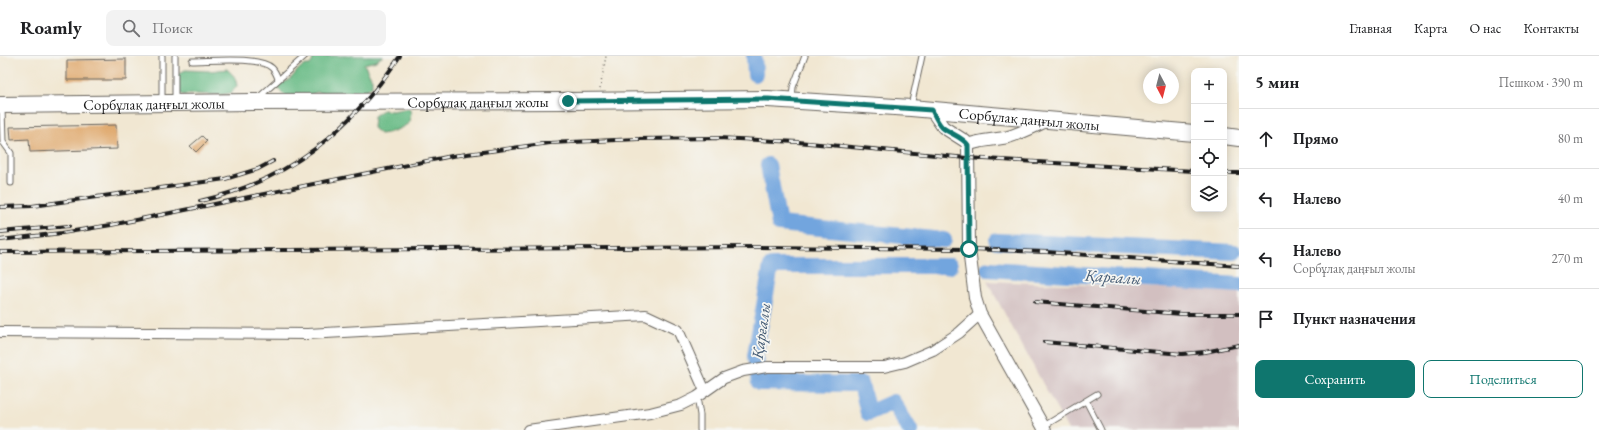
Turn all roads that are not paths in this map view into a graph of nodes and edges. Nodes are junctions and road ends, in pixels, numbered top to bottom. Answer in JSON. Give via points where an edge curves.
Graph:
{"nodes":[{"id":1,"x":162,"y":56,"type":"edge"},
{"id":2,"x":175,"y":56,"type":"edge"},
{"id":3,"x":305,"y":56,"type":"edge"},
{"id":4,"x":805,"y":56,"type":"edge"},
{"id":5,"x":922,"y":56,"type":"edge"},
{"id":6,"x":192,"y":61,"type":"dead end"},
{"id":7,"x":278,"y":79,"type":"junction"},
{"id":8,"x":792,"y":100,"type":"junction"},
{"id":9,"x":253,"y":102,"type":"junction"},
{"id":10,"x":168,"y":104,"type":"junction"},
{"id":11,"x":1,"y":105,"type":"edge"},
{"id":12,"x":911,"y":108,"type":"junction"},
{"id":13,"x":932,"y":110,"type":"junction"},
{"id":14,"x":1048,"y":120,"type":"junction"},
{"id":15,"x":1191,"y":134,"type":"edge"},
{"id":16,"x":1227,"y":136,"type":"edge"},
{"id":17,"x":1239,"y":138,"type":"edge"},
{"id":18,"x":968,"y":145,"type":"junction"},
{"id":19,"x":11,"y":183,"type":"dead end"},
{"id":20,"x":980,"y":314,"type":"junction"},
{"id":21,"x":0,"y":332,"type":"edge"},
{"id":22,"x":701,"y":394,"type":"junction"},
{"id":23,"x":1097,"y":394,"type":"dead end"},
{"id":24,"x":1086,"y":401,"type":"junction"},
{"id":25,"x":1044,"y":428,"type":"edge"},
{"id":26,"x":528,"y":430,"type":"edge"},
{"id":27,"x":700,"y":430,"type":"edge"},
{"id":28,"x":1101,"y":430,"type":"edge"}],
"edges":[{"from":1,"to":10,"type":"lane"},
{"from":2,"to":10,"type":"lane"},
{"from":3,"to":7,"type":"lane"},
{"from":4,"to":8,"type":"lane","via":[[793,87]]},
{"from":5,"to":12,"type":"lane"},
{"from":6,"to":7,"type":"lane","via":[[259,61],[272,68]]},
{"from":7,"to":9,"type":"lane"},
{"from":8,"to":9,"type":"main road","name":"Сорбұлақ даңғыл жолы"},
{"from":8,"to":12,"type":"main road","name":"Сорбұлақ даңғыл жолы"},
{"from":9,"to":10,"type":"main road","name":"Сорбұлақ даңғыл жолы"},
{"from":10,"to":11,"type":"main road","name":"Сорбұлақ даңғыл жолы"},
{"from":11,"to":19,"type":"lane","via":[[4,142],[10,153]]},
{"from":12,"to":13,"type":"main road","name":"Сорбұлақ даңғыл жолы"},
{"from":13,"to":14,"type":"main road","name":"Сорбұлақ даңғыл жолы"},
{"from":13,"to":18,"type":"street","via":[[943,127]]},
{"from":14,"to":15,"type":"main road","name":"Сорбұлақ даңғыл жолы"},
{"from":14,"to":18,"type":"street","via":[[1008,137]]},
{"from":16,"to":17,"type":"main road"},
{"from":18,"to":20,"type":"street","via":[[969,249],[975,298]]},
{"from":20,"to":22,"type":"street","via":[[952,338],[933,350],[904,362],[884,367],[767,367],[743,371],[724,378]]},
{"from":20,"to":25,"type":"street"},
{"from":21,"to":22,"type":"street","via":[[308,334],[646,315],[678,330]]},
{"from":22,"to":26,"type":"street","via":[[681,405],[650,413]]},
{"from":22,"to":27,"type":"lane"},
{"from":23,"to":24,"type":"lane"},
{"from":24,"to":25,"type":"lane"},
{"from":24,"to":28,"type":"lane"}]}
